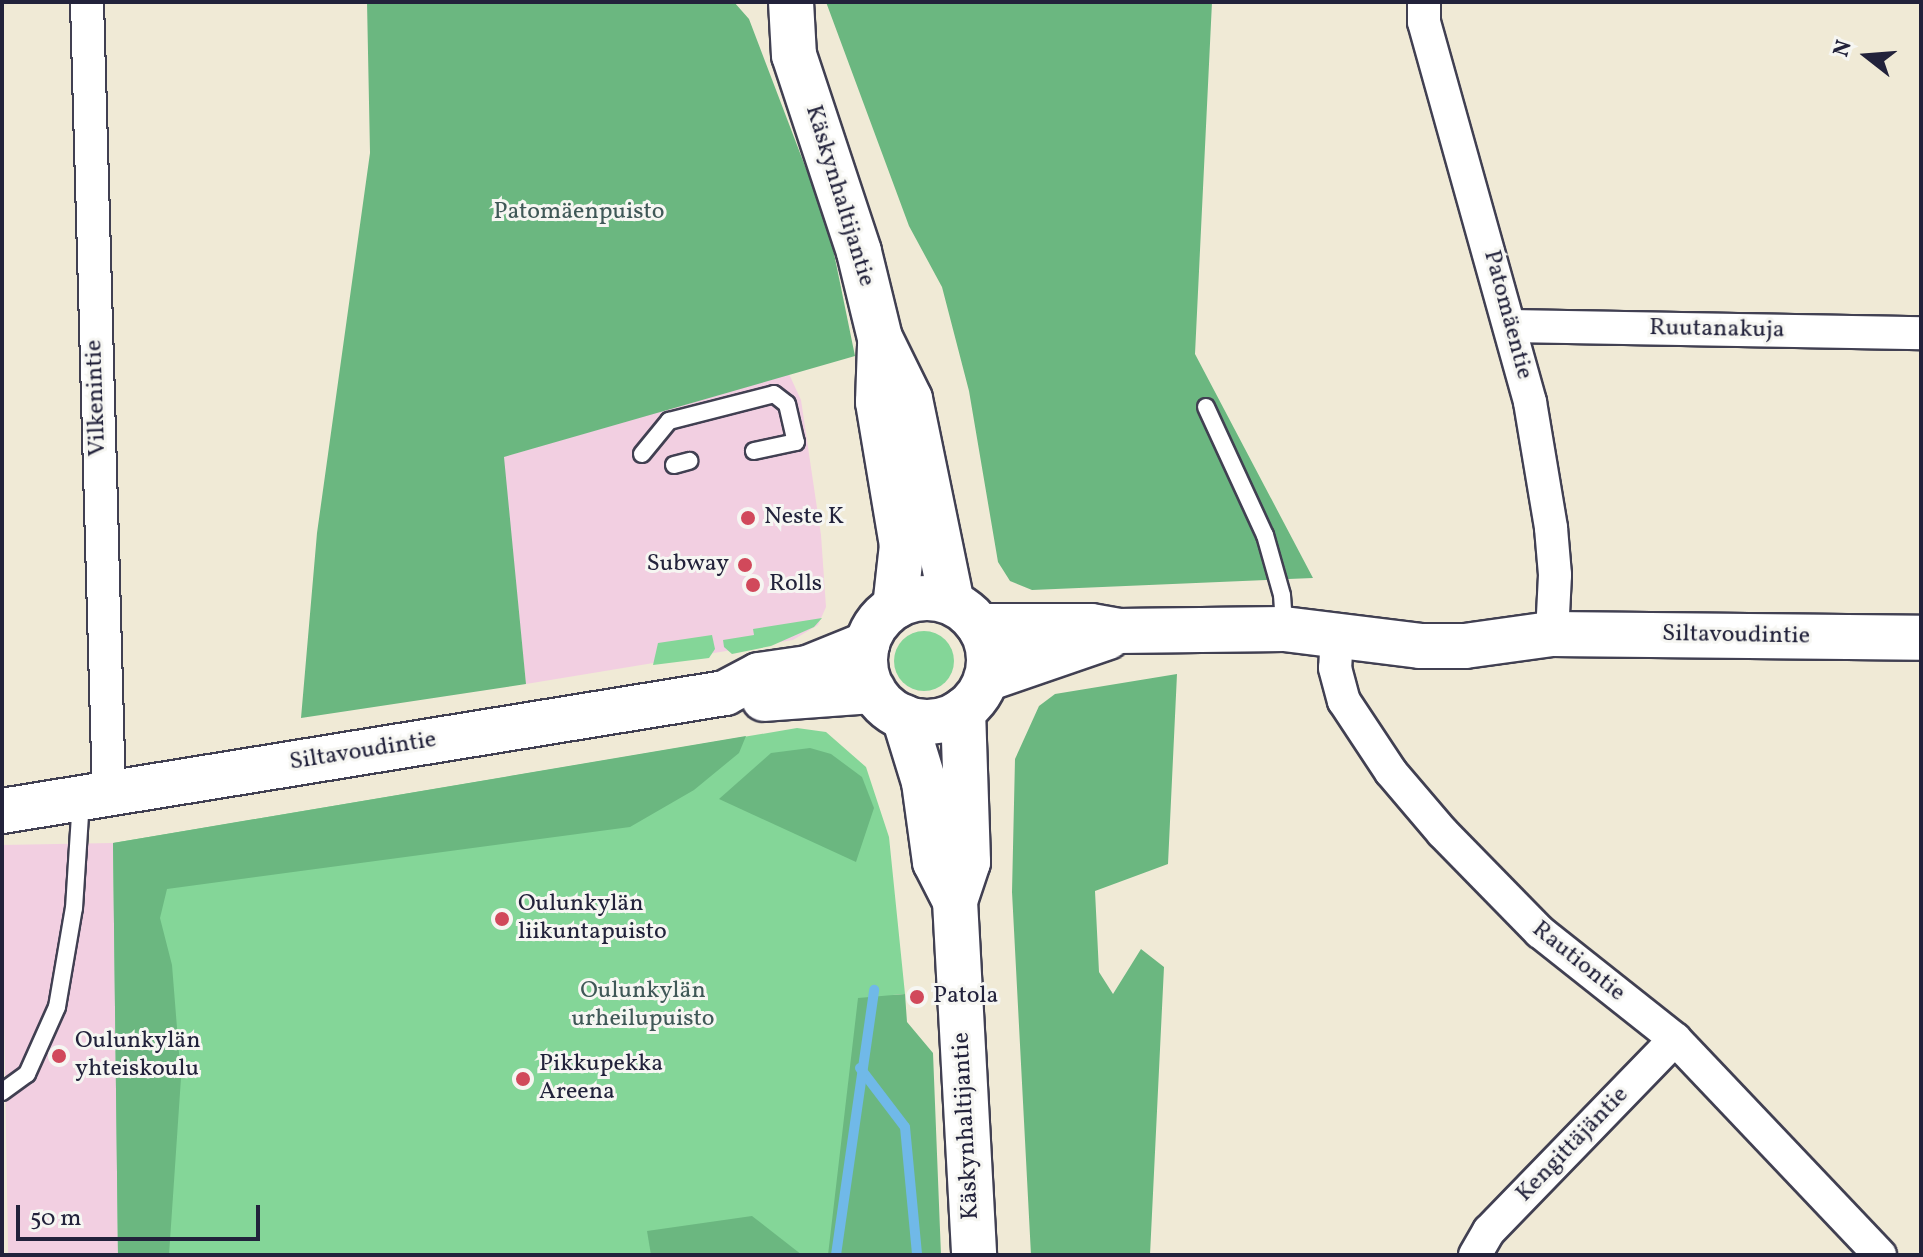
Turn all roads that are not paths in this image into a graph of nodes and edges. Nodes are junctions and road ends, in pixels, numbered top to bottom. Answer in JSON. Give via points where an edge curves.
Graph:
{"nodes":[{"id":1,"x":87,"y":2,"type":"edge"},
{"id":2,"x":760,"y":2,"type":"edge"},
{"id":3,"x":791,"y":2,"type":"edge"},
{"id":4,"x":1424,"y":2,"type":"edge"},
{"id":5,"x":794,"y":55,"type":"junction"},
{"id":6,"x":1512,"y":326,"type":"junction"},
{"id":7,"x":1921,"y":333,"type":"edge"},
{"id":8,"x":880,"y":338,"type":"junction"},
{"id":9,"x":1206,"y":407,"type":"dead end"},
{"id":10,"x":754,"y":451,"type":"dead end"},
{"id":11,"x":642,"y":454,"type":"dead end"},
{"id":12,"x":895,"y":607,"type":"junction"},
{"id":13,"x":966,"y":615,"type":"junction"},
{"id":14,"x":1284,"y":629,"type":"junction"},
{"id":15,"x":1118,"y":631,"type":"junction"},
{"id":16,"x":1337,"y":633,"type":"junction"},
{"id":17,"x":1552,"y":634,"type":"junction"},
{"id":18,"x":1921,"y":638,"type":"edge"},
{"id":19,"x":867,"y":644,"type":"junction"},
{"id":20,"x":725,"y":693,"type":"junction"},
{"id":21,"x":974,"y":695,"type":"junction"},
{"id":22,"x":889,"y":704,"type":"junction"},
{"id":23,"x":95,"y":796,"type":"junction"},
{"id":24,"x":2,"y":811,"type":"edge"},
{"id":25,"x":955,"y":901,"type":"junction"},
{"id":26,"x":1675,"y":1039,"type":"junction"},
{"id":27,"x":2,"y":1092,"type":"edge"},
{"id":28,"x":974,"y":1255,"type":"edge"},
{"id":29,"x":1475,"y":1255,"type":"edge"},
{"id":30,"x":1880,"y":1255,"type":"edge"}],
"edges":[{"from":1,"to":23,"type":"street","name":"Vilkenintie"},
{"from":2,"to":5,"type":"main road","name":"Käskynhaltijantie"},
{"from":3,"to":5,"type":"main road","name":"Käskynhaltijantie"},
{"from":4,"to":6,"type":"street","name":"Patomäentie","via":[[1424,22]]},
{"from":5,"to":8,"type":"main road","name":"Käskynhaltijantie","via":[[859,252]]},
{"from":6,"to":7,"type":"street","name":"Ruutanakuja"},
{"from":6,"to":17,"type":"street","name":"Patomäentie","via":[[1551,528]]},
{"from":8,"to":12,"type":"main road","name":"Käskynhaltijantie","via":[[878,402],[902,545]]},
{"from":8,"to":13,"type":"main road","name":"Käskynhaltijantie","via":[[910,399]]},
{"from":9,"to":14,"type":"lane","via":[[1265,535],[1282,595]]},
{"from":10,"to":11,"type":"lane","via":[[796,442],[787,404],[774,394],[669,421]]},
{"from":12,"to":13,"type":"main road","via":[[919,598]]},
{"from":12,"to":19,"type":"main road","via":[[878,622]]},
{"from":13,"to":15,"type":"main road","name":"Siltavoudintie"},
{"from":13,"to":21,"type":"main road","via":[[988,652]]},
{"from":14,"to":15,"type":"main road","name":"Siltavoudintie"},
{"from":14,"to":16,"type":"main road","name":"Siltavoudintie"},
{"from":15,"to":21,"type":"main road","name":"Siltavoudintie"},
{"from":16,"to":17,"type":"main road","name":"Siltavoudintie","via":[[1374,644],[1420,646],[1465,646]]},
{"from":16,"to":26,"type":"street","name":"Rautiontie","via":[[1338,686],[1391,772],[1496,892]]},
{"from":17,"to":18,"type":"main road","name":"Siltavoudintie"},
{"from":19,"to":20,"type":"main road","name":"Siltavoudintie","via":[[808,668],[759,675]]},
{"from":19,"to":22,"type":"main road","via":[[866,671]]},
{"from":20,"to":22,"type":"main road","name":"Siltavoudintie"},
{"from":20,"to":23,"type":"main road","name":"Siltavoudintie"},
{"from":21,"to":22,"type":"main road","via":[[936,721]]},
{"from":21,"to":25,"type":"main road","name":"Käskynhaltijantie","via":[[968,862]]},
{"from":22,"to":25,"type":"main road","name":"Käskynhaltijantie","via":[[924,782],[935,862]]},
{"from":23,"to":24,"type":"main road","name":"Siltavoudintie"},
{"from":23,"to":27,"type":"lane","via":[[57,1007],[27,1074]]},
{"from":25,"to":28,"type":"main road","name":"Käskynhaltijantie"},
{"from":26,"to":29,"type":"street","name":"Kengittäjäntie","via":[[1486,1234]]},
{"from":26,"to":30,"type":"street","name":"Rautiontie"}]}
